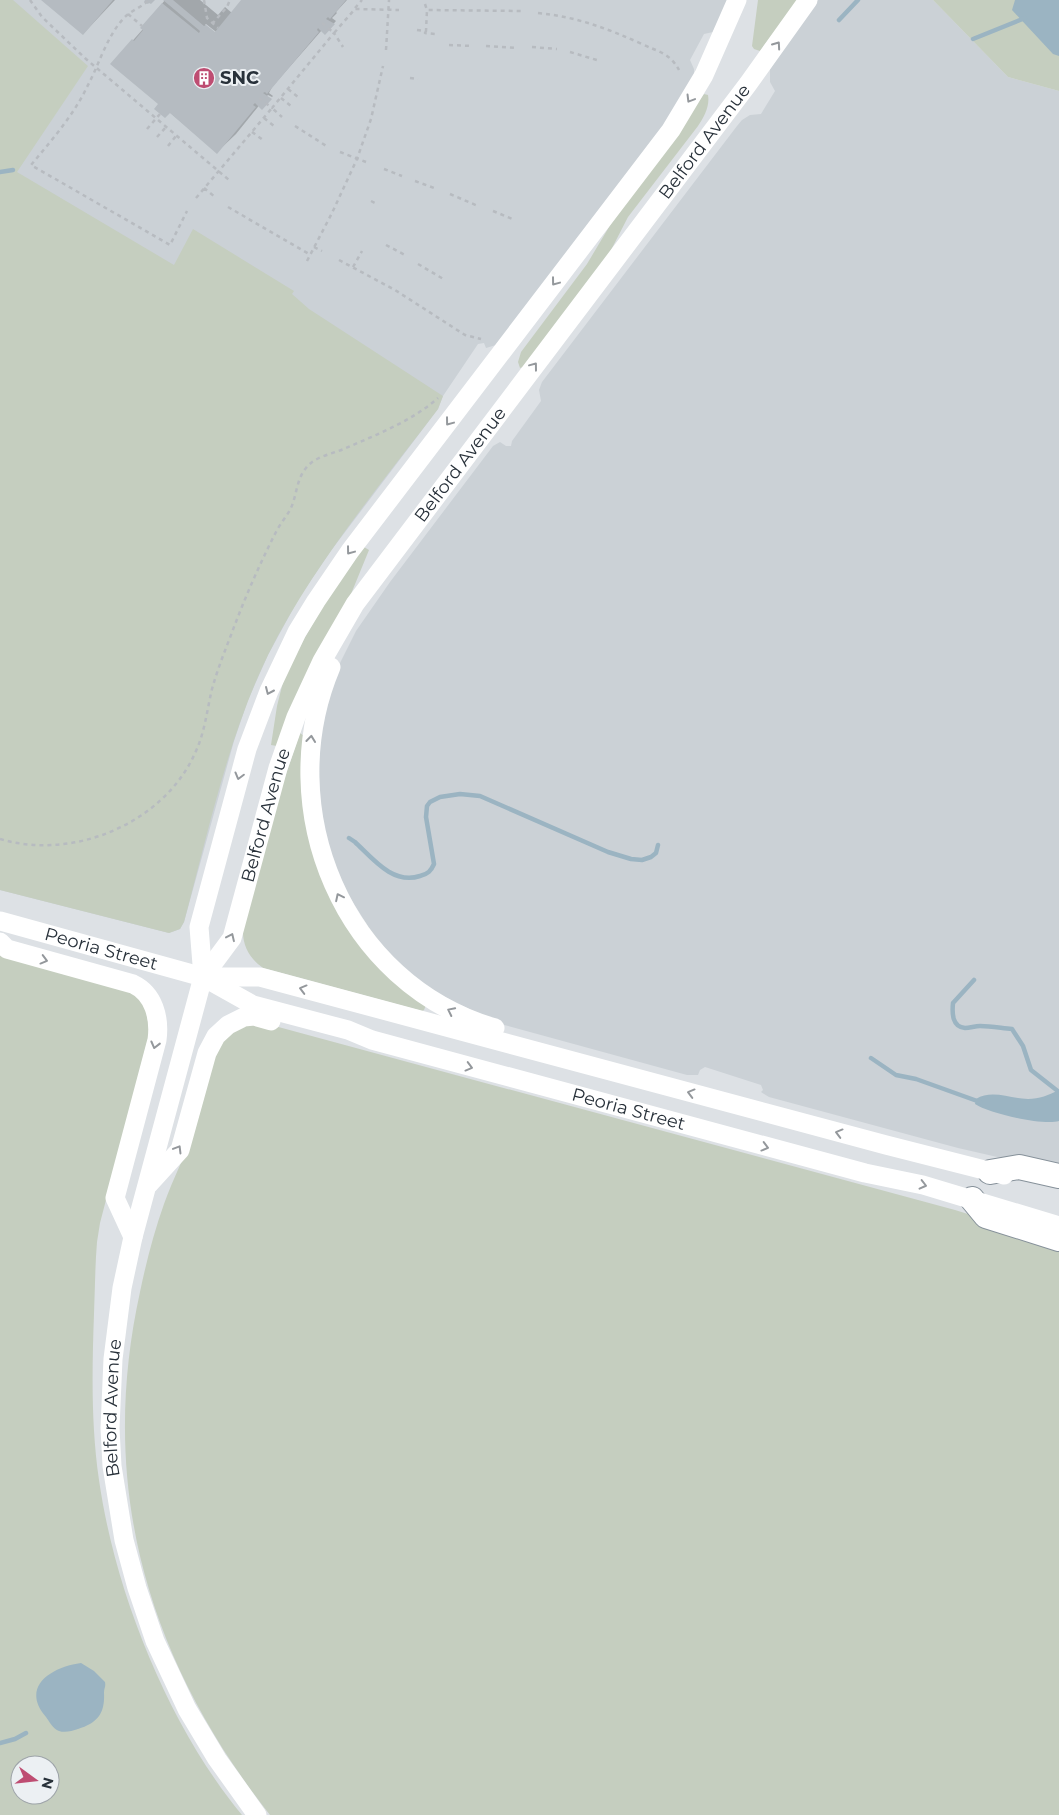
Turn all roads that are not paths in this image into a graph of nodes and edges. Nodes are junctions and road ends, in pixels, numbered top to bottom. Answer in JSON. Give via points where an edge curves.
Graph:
{"nodes":[{"id":1,"x":737,"y":0,"type":"edge"},
{"id":2,"x":808,"y":0,"type":"edge"},
{"id":3,"x":335,"y":637,"type":"junction"},
{"id":4,"x":0,"y":920,"type":"edge"},
{"id":5,"x":0,"y":942,"type":"edge"},
{"id":6,"x":203,"y":977,"type":"junction"},
{"id":7,"x":372,"y":1040,"type":"junction"},
{"id":8,"x":592,"y":1066,"type":"junction"},
{"id":9,"x":990,"y":1172,"type":"junction"},
{"id":10,"x":1059,"y":1176,"type":"edge"},
{"id":11,"x":147,"y":1186,"type":"junction"},
{"id":12,"x":1059,"y":1188,"type":"edge"},
{"id":13,"x":972,"y":1199,"type":"junction"},
{"id":14,"x":1059,"y":1226,"type":"edge"},
{"id":15,"x":133,"y":1237,"type":"junction"},
{"id":16,"x":1059,"y":1239,"type":"edge"},
{"id":17,"x":256,"y":1815,"type":"edge"}],
"edges":[{"from":1,"to":6,"type":"main road","name":"Belford Avenue","one_way":true,"via":[[704,75],[670,130],[350,551],[301,626],[269,691],[243,763],[199,926]]},
{"from":3,"to":2,"type":"main road","name":"Belford Avenue","one_way":true,"via":[[367,586],[748,84]]},
{"from":6,"to":3,"type":"main road","name":"Belford Avenue","one_way":true,"via":[[232,938],[285,746]]},
{"from":8,"to":3,"type":"main road","one_way":true,"via":[[571,1049],[481,1024],[437,1004],[395,971],[350,918],[320,846],[309,779],[312,731],[334,660]]},
{"from":4,"to":6,"type":"main road","name":"Peoria Street"},
{"from":5,"to":15,"type":"main road","one_way":true,"via":[[8,949],[133,984],[143,991],[156,1012],[157,1040],[115,1198]]},
{"from":6,"to":7,"type":"main road","name":"Peoria Street","via":[[253,1005],[348,1030]]},
{"from":8,"to":6,"type":"main road","name":"Peoria Street","one_way":true,"via":[[260,977]]},
{"from":6,"to":11,"type":"main road","name":"Belford Avenue"},
{"from":11,"to":7,"type":"main road","one_way":true,"via":[[180,1150],[207,1053],[216,1036],[228,1025],[254,1016],[344,1041]]},
{"from":7,"to":13,"type":"main road","name":"Peoria Street","one_way":true},
{"from":9,"to":8,"type":"main road","name":"Peoria Street","one_way":true},
{"from":9,"to":10,"type":"highway","via":[[1019,1167]]},
{"from":9,"to":12,"type":"main road","name":"Peoria Street"},
{"from":11,"to":15,"type":"main road","name":"Belford Avenue"},
{"from":13,"to":14,"type":"main road","name":"Peoria Street"},
{"from":13,"to":16,"type":"highway","via":[[986,1216]]},
{"from":15,"to":17,"type":"main road","name":"Belford Avenue","via":[[118,1312],[110,1397],[112,1466],[124,1540],[142,1606],[179,1694],[212,1752]]}]}
